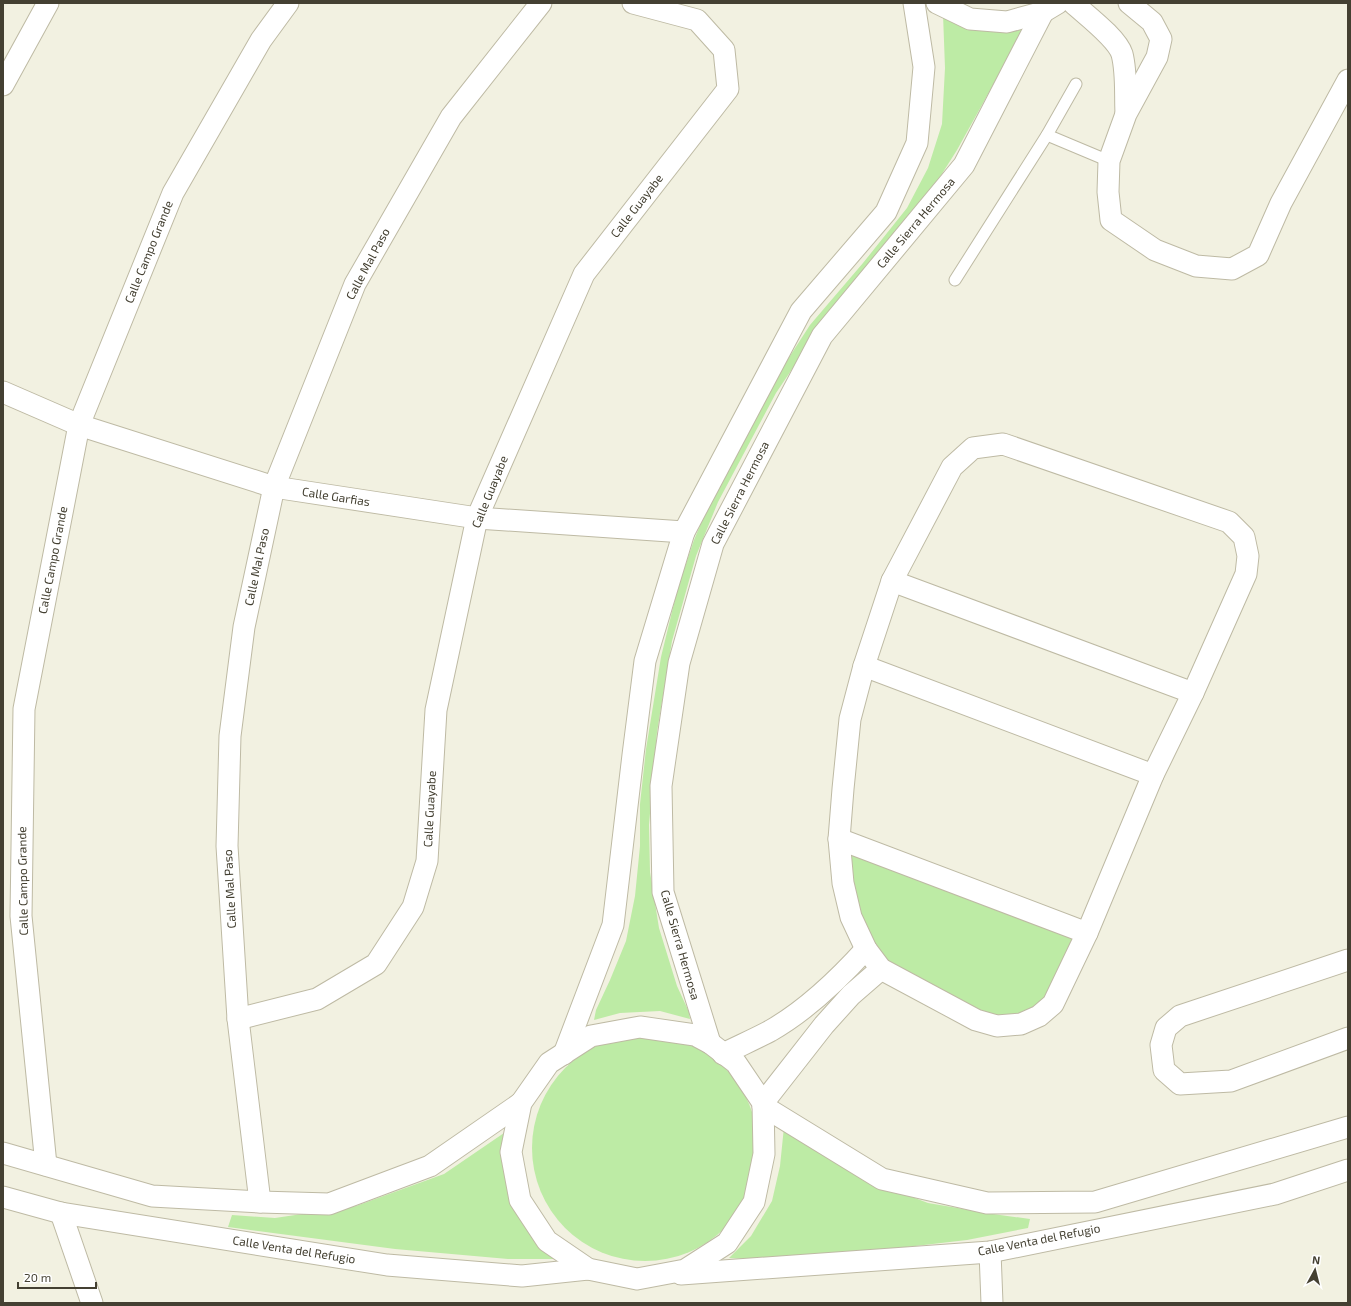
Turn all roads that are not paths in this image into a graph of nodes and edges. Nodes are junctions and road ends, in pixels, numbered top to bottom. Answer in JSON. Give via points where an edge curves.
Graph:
{"nodes":[{"id":1,"x":48,"y":3,"type":"edge"},
{"id":2,"x":288,"y":3,"type":"edge"},
{"id":3,"x":541,"y":3,"type":"edge"},
{"id":4,"x":633,"y":3,"type":"edge"},
{"id":5,"x":914,"y":3,"type":"edge"},
{"id":6,"x":936,"y":3,"type":"edge"},
{"id":7,"x":1073,"y":3,"type":"edge"},
{"id":8,"x":1129,"y":3,"type":"edge"},
{"id":9,"x":1050,"y":8,"type":"edge"},
{"id":10,"x":1348,"y":80,"type":"edge"},
{"id":11,"x":1076,"y":84,"type":"dead end"},
{"id":12,"x":3,"y":85,"type":"edge"},
{"id":13,"x":1126,"y":114,"type":"junction"},
{"id":14,"x":1047,"y":135,"type":"junction"},
{"id":15,"x":1109,"y":161,"type":"junction"},
{"id":16,"x":955,"y":280,"type":"dead end"},
{"id":17,"x":3,"y":392,"type":"edge"},
{"id":18,"x":80,"y":424,"type":"junction"},
{"id":19,"x":274,"y":487,"type":"junction"},
{"id":20,"x":477,"y":518,"type":"junction"},
{"id":21,"x":684,"y":532,"type":"junction"},
{"id":22,"x":892,"y":581,"type":"junction"},
{"id":23,"x":864,"y":666,"type":"junction"},
{"id":24,"x":1193,"y":693,"type":"junction"},
{"id":25,"x":1153,"y":774,"type":"junction"},
{"id":26,"x":839,"y":839,"type":"junction"},
{"id":27,"x":1087,"y":933,"type":"junction"},
{"id":28,"x":866,"y":949,"type":"junction"},
{"id":29,"x":1348,"y":960,"type":"edge"},
{"id":30,"x":881,"y":969,"type":"junction"},
{"id":31,"x":238,"y":1019,"type":"junction"},
{"id":32,"x":1348,"y":1038,"type":"edge"},
{"id":33,"x":717,"y":1049,"type":"junction"},
{"id":34,"x":564,"y":1054,"type":"junction"},
{"id":35,"x":521,"y":1103,"type":"junction"},
{"id":36,"x":763,"y":1105,"type":"junction"},
{"id":37,"x":1348,"y":1127,"type":"edge"},
{"id":38,"x":3,"y":1153,"type":"edge"},
{"id":39,"x":46,"y":1165,"type":"junction"},
{"id":40,"x":1348,"y":1170,"type":"edge"},
{"id":41,"x":3,"y":1197,"type":"edge"},
{"id":42,"x":260,"y":1202,"type":"junction"},
{"id":43,"x":60,"y":1213,"type":"junction"},
{"id":44,"x":990,"y":1252,"type":"junction"},
{"id":45,"x":588,"y":1269,"type":"junction"},
{"id":46,"x":652,"y":1276,"type":"junction"},
{"id":47,"x":92,"y":1303,"type":"edge"},
{"id":48,"x":992,"y":1303,"type":"edge"}],
"edges":[{"from":1,"to":12,"type":"street"},
{"from":2,"to":18,"type":"street","name":"Calle Campo Grande","via":[[261,40],[173,193]]},
{"from":3,"to":19,"type":"street","name":"Calle Mal Paso","via":[[451,117],[355,284]]},
{"from":4,"to":20,"type":"street","name":"Calle Guayabe","via":[[697,20],[724,50],[728,89],[584,274]]},
{"from":5,"to":21,"type":"street","via":[[924,67],[917,143],[914,150],[886,212],[801,311]]},
{"from":6,"to":9,"type":"street","via":[[970,19],[1007,22]]},
{"from":7,"to":13,"type":"street","via":[[1115,41],[1122,53]]},
{"from":8,"to":13,"type":"street","via":[[1152,22],[1161,39],[1158,57]]},
{"from":9,"to":33,"type":"street","name":"Calle Sierra Hermosa","via":[[964,165],[822,336],[713,544],[679,663],[661,786],[663,892]]},
{"from":10,"to":15,"type":"street","via":[[1280,203],[1258,254],[1232,270],[1196,266],[1155,250],[1111,220],[1108,192]]},
{"from":11,"to":14,"type":"lane"},
{"from":13,"to":15,"type":"street"},
{"from":14,"to":15,"type":"lane"},
{"from":14,"to":16,"type":"lane"},
{"from":17,"to":18,"type":"street","name":"Calle Garfias"},
{"from":18,"to":19,"type":"street","name":"Calle Garfias"},
{"from":18,"to":39,"type":"street","name":"Calle Campo Grande","via":[[24,709],[21,916]]},
{"from":19,"to":20,"type":"street","name":"Calle Garfias"},
{"from":19,"to":31,"type":"street","name":"Calle Mal Paso","via":[[244,627],[230,736],[227,846]]},
{"from":20,"to":21,"type":"street","name":"Calle Garfias"},
{"from":20,"to":31,"type":"street","name":"Calle Guayabe","via":[[436,710],[427,862],[414,907],[376,964],[317,999]]},
{"from":21,"to":34,"type":"street","via":[[645,661],[612,925]]},
{"from":22,"to":23,"type":"street"},
{"from":22,"to":24,"type":"street"},
{"from":22,"to":24,"type":"street","via":[[952,467],[973,448],[1003,444],[1229,522],[1244,537],[1248,556],[1246,574]]},
{"from":23,"to":25,"type":"street"},
{"from":23,"to":26,"type":"street","via":[[850,719]]},
{"from":24,"to":25,"type":"street"},
{"from":25,"to":27,"type":"street"},
{"from":26,"to":27,"type":"street"},
{"from":26,"to":28,"type":"street","via":[[843,883],[851,917]]},
{"from":27,"to":30,"type":"street","via":[[1053,1004],[1039,1016],[1021,1024],[997,1026],[976,1020]]},
{"from":28,"to":30,"type":"street"},
{"from":28,"to":33,"type":"street","via":[[822,994],[771,1031]]},
{"from":29,"to":32,"type":"street","via":[[1180,1016],[1166,1028],[1161,1045],[1164,1070],[1180,1084],[1231,1081]]},
{"from":30,"to":36,"type":"street","via":[[851,995],[824,1025]]},
{"from":31,"to":42,"type":"street","name":"Calle Mal Paso"},
{"from":33,"to":34,"type":"street","via":[[695,1035],[640,1028],[591,1036]]},
{"from":33,"to":36,"type":"street","via":[[736,1063]]},
{"from":34,"to":35,"type":"street","via":[[550,1063]]},
{"from":35,"to":42,"type":"street","via":[[430,1166],[329,1204]]},
{"from":35,"to":45,"type":"street","via":[[511,1152],[520,1200],[547,1241]]},
{"from":36,"to":37,"type":"street","via":[[882,1179],[987,1204],[1095,1202]]},
{"from":36,"to":46,"type":"street","via":[[764,1154],[754,1202],[727,1243],[686,1270]]},
{"from":38,"to":39,"type":"street"},
{"from":39,"to":42,"type":"street","via":[[152,1196]]},
{"from":40,"to":44,"type":"street","name":"Calle Venta del Refugio","via":[[1275,1194]]},
{"from":41,"to":43,"type":"street","name":"Calle Venta del Refugio"},
{"from":43,"to":45,"type":"street","name":"Calle Venta del Refugio","via":[[387,1265],[522,1276]]},
{"from":43,"to":47,"type":"street"},
{"from":44,"to":46,"type":"street","name":"Calle Venta del Refugio"},
{"from":44,"to":48,"type":"street"},
{"from":45,"to":46,"type":"street","via":[[637,1279]]}]}
